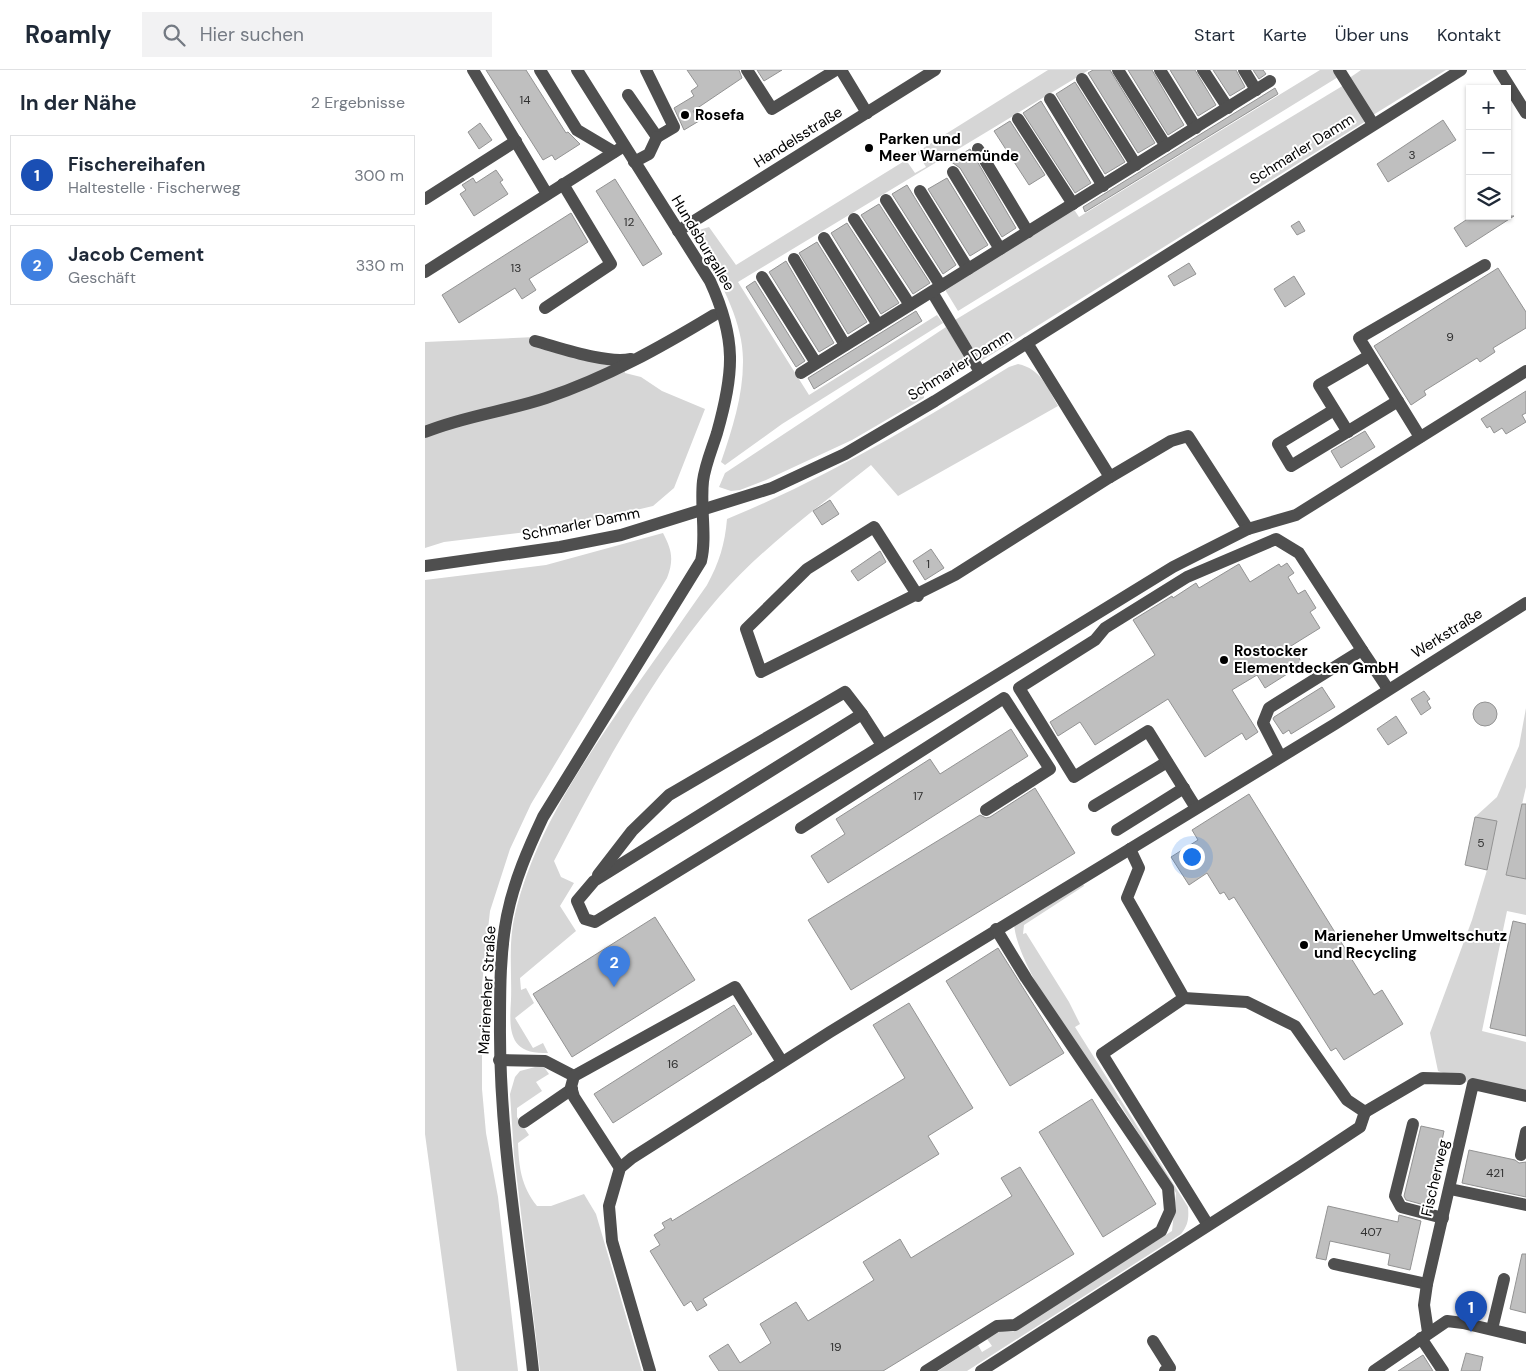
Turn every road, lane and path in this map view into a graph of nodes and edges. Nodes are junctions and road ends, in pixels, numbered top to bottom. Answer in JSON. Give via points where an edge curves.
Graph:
{"nodes":[{"id":1,"x":473,"y":70,"type":"edge"},
{"id":2,"x":540,"y":70,"type":"edge"},
{"id":3,"x":577,"y":70,"type":"edge"},
{"id":4,"x":646,"y":70,"type":"edge"},
{"id":5,"x":747,"y":70,"type":"edge"},
{"id":6,"x":836,"y":70,"type":"edge"},
{"id":7,"x":841,"y":70,"type":"edge"},
{"id":8,"x":935,"y":70,"type":"edge"},
{"id":9,"x":1118,"y":70,"type":"edge"},
{"id":10,"x":1159,"y":70,"type":"edge"},
{"id":11,"x":1203,"y":70,"type":"edge"},
{"id":12,"x":1244,"y":70,"type":"edge"},
{"id":13,"x":1339,"y":70,"type":"edge"},
{"id":14,"x":1461,"y":70,"type":"edge"},
{"id":15,"x":1499,"y":70,"type":"edge"},
{"id":16,"x":1082,"y":79,"type":"dead end"},
{"id":17,"x":1270,"y":81,"type":"dead end"},
{"id":18,"x":1257,"y":90,"type":"junction"},
{"id":19,"x":628,"y":95,"type":"dead end"},
{"id":20,"x":1050,"y":99,"type":"dead end"},
{"id":21,"x":1524,"y":105,"type":"edge"},
{"id":22,"x":1228,"y":108,"type":"junction"},
{"id":23,"x":867,"y":112,"type":"junction"},
{"id":24,"x":1018,"y":119,"type":"dead end"},
{"id":25,"x":1373,"y":124,"type":"junction"},
{"id":26,"x":1196,"y":128,"type":"junction"},
{"id":27,"x":657,"y":137,"type":"junction"},
{"id":28,"x":516,"y":142,"type":"junction"},
{"id":29,"x":1166,"y":146,"type":"junction"},
{"id":30,"x":619,"y":149,"type":"junction"},
{"id":31,"x":978,"y":149,"type":"dead end"},
{"id":32,"x":634,"y":162,"type":"junction"},
{"id":33,"x":1136,"y":165,"type":"junction"},
{"id":34,"x":953,"y":172,"type":"dead end"},
{"id":35,"x":563,"y":184,"type":"junction"},
{"id":36,"x":1103,"y":186,"type":"junction"},
{"id":37,"x":921,"y":191,"type":"dead end"},
{"id":38,"x":547,"y":194,"type":"junction"},
{"id":39,"x":425,"y":199,"type":"edge"},
{"id":40,"x":886,"y":200,"type":"dead end"},
{"id":41,"x":1073,"y":204,"type":"junction"},
{"id":42,"x":854,"y":219,"type":"dead end"},
{"id":43,"x":678,"y":231,"type":"junction"},
{"id":44,"x":1028,"y":232,"type":"junction"},
{"id":45,"x":824,"y":238,"type":"dead end"},
{"id":46,"x":1000,"y":249,"type":"junction"},
{"id":47,"x":794,"y":259,"type":"dead end"},
{"id":48,"x":1485,"y":265,"type":"dead end"},
{"id":49,"x":968,"y":269,"type":"junction"},
{"id":50,"x":425,"y":272,"type":"edge"},
{"id":51,"x":762,"y":277,"type":"dead end"},
{"id":52,"x":936,"y":289,"type":"junction"},
{"id":53,"x":910,"y":305,"type":"junction"},
{"id":54,"x":545,"y":308,"type":"dead end"},
{"id":55,"x":714,"y":315,"type":"dead end"},
{"id":56,"x":878,"y":325,"type":"junction"},
{"id":57,"x":535,"y":341,"type":"dead end"},
{"id":58,"x":1027,"y":343,"type":"junction"},
{"id":59,"x":845,"y":345,"type":"junction"},
{"id":60,"x":646,"y":355,"type":"junction"},
{"id":61,"x":1369,"y":356,"type":"junction"},
{"id":62,"x":816,"y":363,"type":"junction"},
{"id":63,"x":1526,"y":371,"type":"edge"},
{"id":64,"x":980,"y":372,"type":"junction"},
{"id":65,"x":801,"y":373,"type":"dead end"},
{"id":66,"x":1398,"y":401,"type":"junction"},
{"id":67,"x":1334,"y":410,"type":"junction"},
{"id":68,"x":425,"y":432,"type":"edge"},
{"id":69,"x":1348,"y":432,"type":"junction"},
{"id":70,"x":1420,"y":437,"type":"junction"},
{"id":71,"x":1111,"y":477,"type":"junction"},
{"id":72,"x":701,"y":511,"type":"junction"},
{"id":73,"x":1248,"y":529,"type":"junction"},
{"id":74,"x":425,"y":566,"type":"edge"},
{"id":75,"x":918,"y":596,"type":"junction"},
{"id":76,"x":1526,"y":604,"type":"edge"},
{"id":77,"x":1362,"y":650,"type":"junction"},
{"id":78,"x":1388,"y":689,"type":"junction"},
{"id":79,"x":862,"y":714,"type":"junction"},
{"id":80,"x":882,"y":745,"type":"junction"},
{"id":81,"x":1280,"y":756,"type":"junction"},
{"id":82,"x":1167,"y":762,"type":"junction"},
{"id":83,"x":1183,"y":788,"type":"junction"},
{"id":84,"x":1094,"y":806,"type":"dead end"},
{"id":85,"x":1196,"y":808,"type":"junction"},
{"id":86,"x":986,"y":810,"type":"dead end"},
{"id":87,"x":801,"y":828,"type":"dead end"},
{"id":88,"x":1117,"y":830,"type":"dead end"},
{"id":89,"x":1130,"y":849,"type":"junction"},
{"id":90,"x":593,"y":882,"type":"junction"},
{"id":91,"x":996,"y":929,"type":"junction"},
{"id":92,"x":1184,"y":998,"type":"junction"},
{"id":93,"x":499,"y":1060,"type":"junction"},
{"id":94,"x":782,"y":1062,"type":"junction"},
{"id":95,"x":1460,"y":1079,"type":"dead end"},
{"id":96,"x":573,"y":1083,"type":"junction"},
{"id":97,"x":1526,"y":1096,"type":"edge"},
{"id":98,"x":1365,"y":1112,"type":"junction"},
{"id":99,"x":524,"y":1122,"type":"dead end"},
{"id":100,"x":1413,"y":1124,"type":"dead end"},
{"id":101,"x":1526,"y":1132,"type":"edge"},
{"id":102,"x":1521,"y":1155,"type":"dead end"},
{"id":103,"x":620,"y":1168,"type":"junction"},
{"id":104,"x":1450,"y":1189,"type":"junction"},
{"id":105,"x":1526,"y":1205,"type":"edge"},
{"id":106,"x":1443,"y":1218,"type":"junction"},
{"id":107,"x":1208,"y":1226,"type":"junction"},
{"id":108,"x":1334,"y":1264,"type":"dead end"},
{"id":109,"x":1504,"y":1279,"type":"dead end"},
{"id":110,"x":1427,"y":1284,"type":"junction"},
{"id":111,"x":1492,"y":1330,"type":"junction"},
{"id":112,"x":1424,"y":1335,"type":"junction"},
{"id":113,"x":1526,"y":1338,"type":"edge"},
{"id":114,"x":1153,"y":1341,"type":"dead end"},
{"id":115,"x":1169,"y":1370,"type":"edge"},
{"id":116,"x":533,"y":1371,"type":"edge"},
{"id":117,"x":650,"y":1371,"type":"edge"},
{"id":118,"x":926,"y":1371,"type":"edge"},
{"id":119,"x":981,"y":1371,"type":"edge"},
{"id":120,"x":1373,"y":1371,"type":"edge"},
{"id":121,"x":1443,"y":1371,"type":"edge"}],
"edges":[{"from":1,"to":28,"type":"street"},
{"from":2,"to":30,"type":"street","via":[[577,130]]},
{"from":3,"to":30,"type":"street","name":"Hundsburgallee"},
{"from":4,"to":27,"type":"street","via":[[674,127]]},
{"from":5,"to":6,"type":"street","via":[[772,109]]},
{"from":7,"to":23,"type":"street"},
{"from":8,"to":23,"type":"street","name":"Handelsstraße"},
{"from":9,"to":29,"type":"street"},
{"from":10,"to":26,"type":"street"},
{"from":11,"to":22,"type":"street"},
{"from":12,"to":18,"type":"street"},
{"from":13,"to":25,"type":"street"},
{"from":14,"to":25,"type":"street","name":"Schmarler Damm"},
{"from":15,"to":21,"type":"street"},
{"from":16,"to":33,"type":"street"},
{"from":17,"to":18,"type":"street"},
{"from":18,"to":22,"type":"street"},
{"from":19,"to":27,"type":"street"},
{"from":20,"to":36,"type":"street"},
{"from":22,"to":26,"type":"street"},
{"from":23,"to":43,"type":"street","name":"Handelsstraße"},
{"from":24,"to":41,"type":"street"},
{"from":25,"to":58,"type":"street","name":"Schmarler Damm"},
{"from":26,"to":29,"type":"street"},
{"from":27,"to":32,"type":"street","via":[[649,154]]},
{"from":28,"to":38,"type":"street"},
{"from":28,"to":39,"type":"street"},
{"from":29,"to":33,"type":"street"},
{"from":30,"to":32,"type":"street","name":"Hundsburgallee"},
{"from":30,"to":35,"type":"street"},
{"from":31,"to":44,"type":"street"},
{"from":32,"to":43,"type":"street","name":"Hundsburgallee"},
{"from":33,"to":36,"type":"street"},
{"from":34,"to":46,"type":"street"},
{"from":35,"to":38,"type":"street"},
{"from":35,"to":54,"type":"street","via":[[611,264]]},
{"from":36,"to":41,"type":"street"},
{"from":37,"to":49,"type":"street"},
{"from":38,"to":50,"type":"street"},
{"from":40,"to":52,"type":"street"},
{"from":41,"to":44,"type":"street"},
{"from":42,"to":53,"type":"street"},
{"from":43,"to":72,"type":"street","name":"Hundsburgallee","via":[[710,281],[725,316],[731,342],[729,384],[703,479]]},
{"from":44,"to":46,"type":"street"},
{"from":45,"to":56,"type":"street"},
{"from":46,"to":49,"type":"street"},
{"from":47,"to":59,"type":"street"},
{"from":48,"to":61,"type":"street","via":[[1359,338]]},
{"from":49,"to":52,"type":"street"},
{"from":51,"to":62,"type":"street"},
{"from":52,"to":53,"type":"street"},
{"from":52,"to":64,"type":"street"},
{"from":53,"to":56,"type":"street"},
{"from":55,"to":60,"type":"street"},
{"from":56,"to":59,"type":"street"},
{"from":57,"to":60,"type":"street","via":[[623,360]]},
{"from":58,"to":64,"type":"street","name":"Schmarler Damm"},
{"from":58,"to":71,"type":"street"},
{"from":59,"to":62,"type":"street"},
{"from":60,"to":68,"type":"street","via":[[548,398]]},
{"from":61,"to":66,"type":"street"},
{"from":61,"to":67,"type":"street","via":[[1319,385]]},
{"from":62,"to":65,"type":"street"},
{"from":63,"to":70,"type":"street"},
{"from":64,"to":72,"type":"street","name":"Schmarler Damm","via":[[845,454],[772,488]]},
{"from":66,"to":69,"type":"street"},
{"from":66,"to":70,"type":"street"},
{"from":67,"to":69,"type":"street"},
{"from":67,"to":69,"type":"street","via":[[1278,444],[1291,466]]},
{"from":70,"to":73,"type":"street","via":[[1296,515]]},
{"from":71,"to":73,"type":"street","via":[[1171,441],[1189,436]]},
{"from":71,"to":75,"type":"street"},
{"from":72,"to":74,"type":"street","name":"Schmarler Damm","via":[[621,535]]},
{"from":72,"to":93,"type":"street","name":"Marieneher Straße","via":[[704,550],[693,578],[543,816],[524,858],[503,938]]},
{"from":73,"to":80,"type":"street","via":[[1173,567]]},
{"from":75,"to":75,"type":"street","via":[[873,527],[807,569],[746,629],[761,672]]},
{"from":76,"to":78,"type":"street","name":"Werkstraße"},
{"from":77,"to":78,"type":"street"},
{"from":77,"to":81,"type":"street","via":[[1269,708],[1263,723]]},
{"from":77,"to":82,"type":"street","via":[[1299,553],[1276,539],[1187,577],[1105,628],[1095,640],[1019,688],[1074,777],[1148,731]]},
{"from":78,"to":81,"type":"street","name":"Werkstraße"},
{"from":79,"to":80,"type":"street"},
{"from":79,"to":90,"type":"street"},
{"from":79,"to":90,"type":"street","via":[[845,692],[669,795],[631,831]]},
{"from":80,"to":90,"type":"street","via":[[595,922],[585,919],[577,901]]},
{"from":81,"to":85,"type":"street","name":"Werkstraße"},
{"from":82,"to":83,"type":"street"},
{"from":82,"to":84,"type":"street"},
{"from":83,"to":85,"type":"street"},
{"from":83,"to":88,"type":"street"},
{"from":85,"to":89,"type":"street","name":"Werkstraße"},
{"from":86,"to":87,"type":"street","via":[[1050,769],[1004,698]]},
{"from":89,"to":91,"type":"street","name":"Werkstraße"},
{"from":89,"to":92,"type":"street","via":[[1139,868],[1127,898]]},
{"from":91,"to":94,"type":"street","name":"Werkstraße"},
{"from":91,"to":118,"type":"street","via":[[1168,1188],[1170,1211],[1161,1231],[1015,1325],[997,1326]]},
{"from":92,"to":98,"type":"street","via":[[1247,1002],[1295,1026],[1347,1100]]},
{"from":92,"to":107,"type":"street","via":[[1102,1054]]},
{"from":93,"to":96,"type":"street","via":[[545,1061]]},
{"from":93,"to":116,"type":"street","name":"Marieneher Straße","via":[[501,1108]]},
{"from":94,"to":96,"type":"street","via":[[735,987]]},
{"from":94,"to":103,"type":"street","name":"Werkstraße"},
{"from":95,"to":98,"type":"street","via":[[1423,1078]]},
{"from":96,"to":99,"type":"street"},
{"from":96,"to":103,"type":"street","via":[[574,1097]]},
{"from":97,"to":104,"type":"street","name":"Fischerweg","via":[[1473,1084]]},
{"from":98,"to":107,"type":"street","via":[[1360,1127]]},
{"from":100,"to":106,"type":"street","via":[[1395,1196],[1401,1207]]},
{"from":101,"to":102,"type":"street"},
{"from":103,"to":117,"type":"street","via":[[609,1206],[612,1241]]},
{"from":104,"to":105,"type":"street"},
{"from":104,"to":106,"type":"street","name":"Fischerweg"},
{"from":106,"to":110,"type":"street","name":"Fischerweg"},
{"from":107,"to":119,"type":"street"},
{"from":108,"to":110,"type":"street"},
{"from":109,"to":111,"type":"street"},
{"from":110,"to":112,"type":"street","name":"Fischerweg"},
{"from":111,"to":112,"type":"street","via":[[1447,1321]]},
{"from":111,"to":113,"type":"street"},
{"from":112,"to":120,"type":"street"},
{"from":112,"to":121,"type":"street"},
{"from":114,"to":115,"type":"street"}]}
